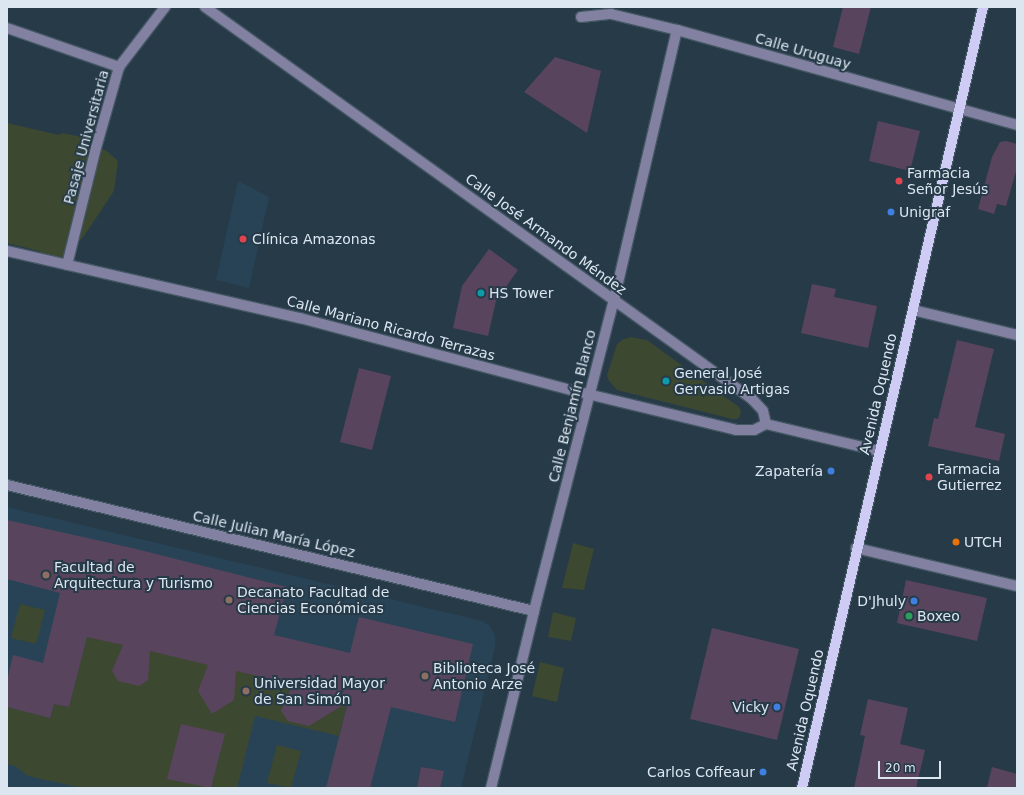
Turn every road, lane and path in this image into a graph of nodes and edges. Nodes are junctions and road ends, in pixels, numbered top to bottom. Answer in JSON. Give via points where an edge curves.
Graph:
{"nodes":[{"id":1,"x":165,"y":7,"type":"edge"},
{"id":2,"x":205,"y":7,"type":"edge"},
{"id":3,"x":982,"y":7,"type":"edge"},
{"id":4,"x":612,"y":10,"type":"edge"},
{"id":5,"x":581,"y":16,"type":"dead end"},
{"id":6,"x":7,"y":28,"type":"edge"},
{"id":7,"x":677,"y":30,"type":"junction"},
{"id":8,"x":119,"y":67,"type":"junction"},
{"id":9,"x":960,"y":109,"type":"junction"},
{"id":10,"x":1017,"y":125,"type":"edge"},
{"id":11,"x":7,"y":251,"type":"edge"},
{"id":12,"x":67,"y":265,"type":"junction"},
{"id":13,"x":614,"y":300,"type":"junction"},
{"id":14,"x":913,"y":310,"type":"junction"},
{"id":15,"x":1017,"y":335,"type":"edge"},
{"id":16,"x":589,"y":394,"type":"junction"},
{"id":17,"x":766,"y":424,"type":"junction"},
{"id":18,"x":879,"y":451,"type":"junction"},
{"id":19,"x":7,"y":485,"type":"edge"},
{"id":20,"x":856,"y":548,"type":"junction"},
{"id":21,"x":1017,"y":586,"type":"edge"},
{"id":22,"x":534,"y":611,"type":"junction"},
{"id":23,"x":491,"y":788,"type":"edge"},
{"id":24,"x":802,"y":788,"type":"edge"}],
"edges":[{"from":1,"to":8,"type":"street","name":"Pasaje Universitaria"},
{"from":2,"to":13,"type":"street","name":"Calle José Armando Méndez"},
{"from":3,"to":9,"type":"main road","name":"Avenida Oquendo"},
{"from":4,"to":5,"type":"street","name":"Calle Uruguay"},
{"from":4,"to":7,"type":"street","name":"Calle Uruguay"},
{"from":6,"to":8,"type":"street"},
{"from":7,"to":9,"type":"street","name":"Calle Uruguay"},
{"from":7,"to":13,"type":"street","name":"Calle Benjamín Blanco"},
{"from":8,"to":12,"type":"street","name":"Pasaje Universitaria"},
{"from":9,"to":10,"type":"street","name":"Calle Uruguay"},
{"from":9,"to":14,"type":"main road","name":"Avenida Oquendo"},
{"from":11,"to":12,"type":"street","name":"Calle Mariano Ricardo Terrazas"},
{"from":12,"to":16,"type":"street","name":"Calle Mariano Ricardo Terrazas","via":[[300,318]]},
{"from":13,"to":16,"type":"street","name":"Calle Benjamín Blanco"},
{"from":13,"to":17,"type":"street","name":"Calle José Armando Méndez","via":[[752,400],[763,411]]},
{"from":14,"to":15,"type":"street"},
{"from":14,"to":18,"type":"main road","name":"Avenida Oquendo"},
{"from":16,"to":17,"type":"street","name":"Calle Mariano Ricardo Terrazas","via":[[736,430],[754,430]]},
{"from":16,"to":22,"type":"street","name":"Calle Benjamín Blanco"},
{"from":17,"to":18,"type":"street"},
{"from":18,"to":20,"type":"main road","name":"Avenida Oquendo"},
{"from":19,"to":22,"type":"street","name":"Calle Julian María López"},
{"from":20,"to":21,"type":"street"},
{"from":20,"to":24,"type":"main road","name":"Avenida Oquendo"},
{"from":22,"to":23,"type":"street","name":"Calle Benjamín Blanco"}]}
